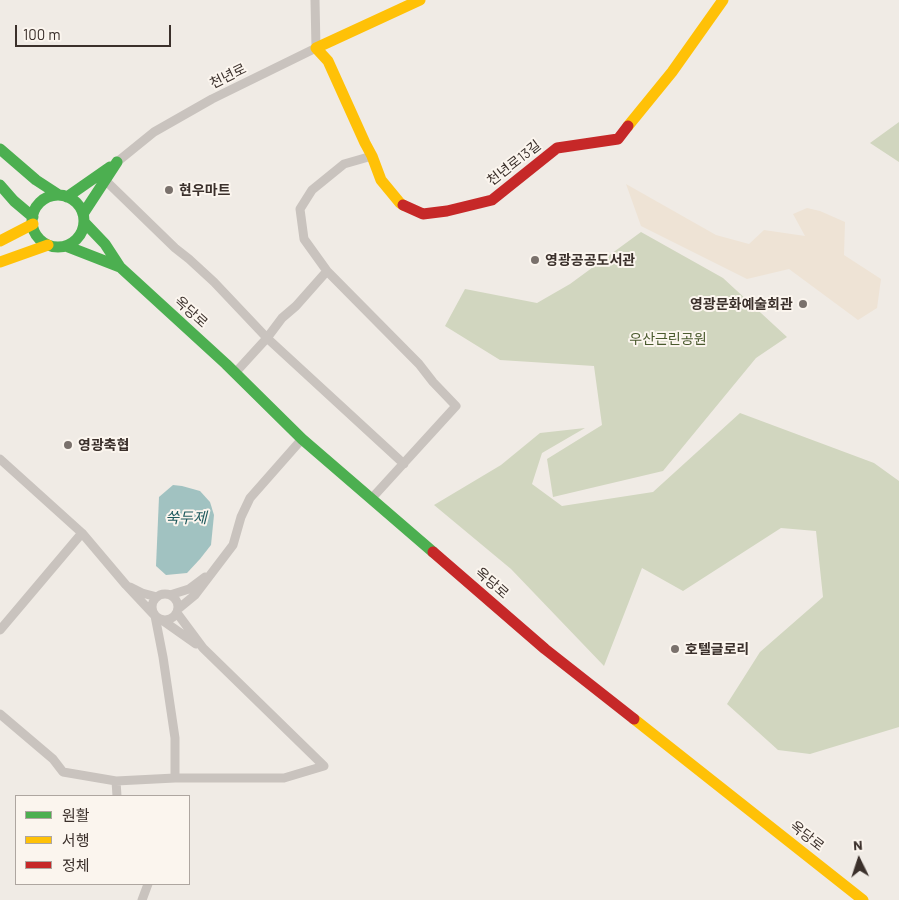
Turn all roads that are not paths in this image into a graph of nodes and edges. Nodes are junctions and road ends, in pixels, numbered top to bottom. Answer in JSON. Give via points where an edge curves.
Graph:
{"nodes":[{"id":1,"x":315,"y":0,"type":"edge"},
{"id":2,"x":420,"y":0,"type":"edge"},
{"id":3,"x":723,"y":0,"type":"edge"},
{"id":4,"x":316,"y":48,"type":"junction"},
{"id":5,"x":0,"y":148,"type":"edge"},
{"id":6,"x":372,"y":156,"type":"junction"},
{"id":7,"x":117,"y":162,"type":"junction"},
{"id":8,"x":106,"y":180,"type":"junction"},
{"id":9,"x":0,"y":185,"type":"edge"},
{"id":10,"x":63,"y":196,"type":"junction"},
{"id":11,"x":84,"y":218,"type":"junction"},
{"id":12,"x":33,"y":221,"type":"junction"},
{"id":13,"x":0,"y":241,"type":"edge"},
{"id":14,"x":48,"y":245,"type":"junction"},
{"id":15,"x":66,"y":246,"type":"junction"},
{"id":16,"x":0,"y":262,"type":"edge"},
{"id":17,"x":120,"y":267,"type":"junction"},
{"id":18,"x":327,"y":271,"type":"junction"},
{"id":19,"x":266,"y":338,"type":"junction"},
{"id":20,"x":235,"y":373,"type":"junction"},
{"id":21,"x":302,"y":439,"type":"junction"},
{"id":22,"x":0,"y":459,"type":"edge"},
{"id":23,"x":404,"y":464,"type":"junction"},
{"id":24,"x":372,"y":498,"type":"junction"},
{"id":25,"x":82,"y":533,"type":"junction"},
{"id":26,"x":213,"y":571,"type":"junction"},
{"id":27,"x":126,"y":585,"type":"junction"},
{"id":28,"x":170,"y":595,"type":"junction"},
{"id":29,"x":157,"y":597,"type":"junction"},
{"id":30,"x":177,"y":611,"type":"junction"},
{"id":31,"x":158,"y":618,"type":"junction"},
{"id":32,"x":0,"y":630,"type":"edge"},
{"id":33,"x":203,"y":648,"type":"junction"},
{"id":34,"x":0,"y":714,"type":"edge"},
{"id":35,"x":175,"y":778,"type":"junction"},
{"id":36,"x":116,"y":781,"type":"junction"},
{"id":37,"x":117,"y":795,"type":"edge"},
{"id":38,"x":148,"y":885,"type":"edge"},
{"id":39,"x":142,"y":900,"type":"edge"},
{"id":40,"x":863,"y":900,"type":"edge"}],
"edges":[{"from":1,"to":4,"type":"street"},
{"from":2,"to":4,"type":"main road"},
{"from":3,"to":6,"type":"main road","name":"천년로13길","via":[[672,72],[618,139],[557,148],[492,200],[423,214],[400,203],[381,180]]},
{"from":4,"to":6,"type":"main road","name":"천년로13길","via":[[328,61]]},
{"from":4,"to":7,"type":"street","name":"천년로","via":[[212,99],[154,132]]},
{"from":5,"to":10,"type":"main road","via":[[36,180]]},
{"from":6,"to":18,"type":"street","via":[[344,164],[312,190],[300,209],[304,239]]},
{"from":7,"to":8,"type":"main road"},
{"from":7,"to":10,"type":"main road"},
{"from":8,"to":11,"type":"main road"},
{"from":8,"to":19,"type":"street","via":[[214,282]]},
{"from":9,"to":12,"type":"main road"},
{"from":10,"to":11,"type":"main road","via":[[80,207]]},
{"from":10,"to":12,"type":"main road","via":[[45,199],[35,210]]},
{"from":11,"to":15,"type":"main road","via":[[79,237]]},
{"from":11,"to":17,"type":"main road"},
{"from":12,"to":13,"type":"main road"},
{"from":12,"to":14,"type":"main road","via":[[38,237]]},
{"from":14,"to":15,"type":"main road"},
{"from":14,"to":16,"type":"main road"},
{"from":15,"to":17,"type":"main road"},
{"from":17,"to":20,"type":"main road","name":"옥당로"},
{"from":18,"to":19,"type":"street"},
{"from":18,"to":23,"type":"street","via":[[456,406]]},
{"from":19,"to":20,"type":"street"},
{"from":19,"to":23,"type":"street"},
{"from":20,"to":21,"type":"main road","name":"옥당로"},
{"from":21,"to":24,"type":"main road","name":"옥당로"},
{"from":21,"to":26,"type":"street","via":[[250,498],[232,545]]},
{"from":22,"to":25,"type":"street"},
{"from":23,"to":24,"type":"street"},
{"from":24,"to":40,"type":"main road","name":"옥당로","via":[[545,649]]},
{"from":25,"to":27,"type":"street"},
{"from":25,"to":32,"type":"street"},
{"from":26,"to":28,"type":"street","via":[[189,589]]},
{"from":26,"to":30,"type":"street","via":[[195,595]]},
{"from":27,"to":29,"type":"street"},
{"from":27,"to":31,"type":"street"},
{"from":28,"to":29,"type":"street"},
{"from":28,"to":30,"type":"street","via":[[176,600]]},
{"from":29,"to":31,"type":"street","via":[[152,604],[152,612]]},
{"from":30,"to":31,"type":"street","via":[[170,619]]},
{"from":30,"to":33,"type":"street"},
{"from":31,"to":33,"type":"street"},
{"from":31,"to":35,"type":"street","via":[[175,738]]},
{"from":33,"to":35,"type":"street","via":[[324,766],[284,778]]},
{"from":34,"to":36,"type":"street","via":[[63,772]]},
{"from":35,"to":36,"type":"street"},
{"from":36,"to":37,"type":"street"},
{"from":38,"to":39,"type":"street"}]}
